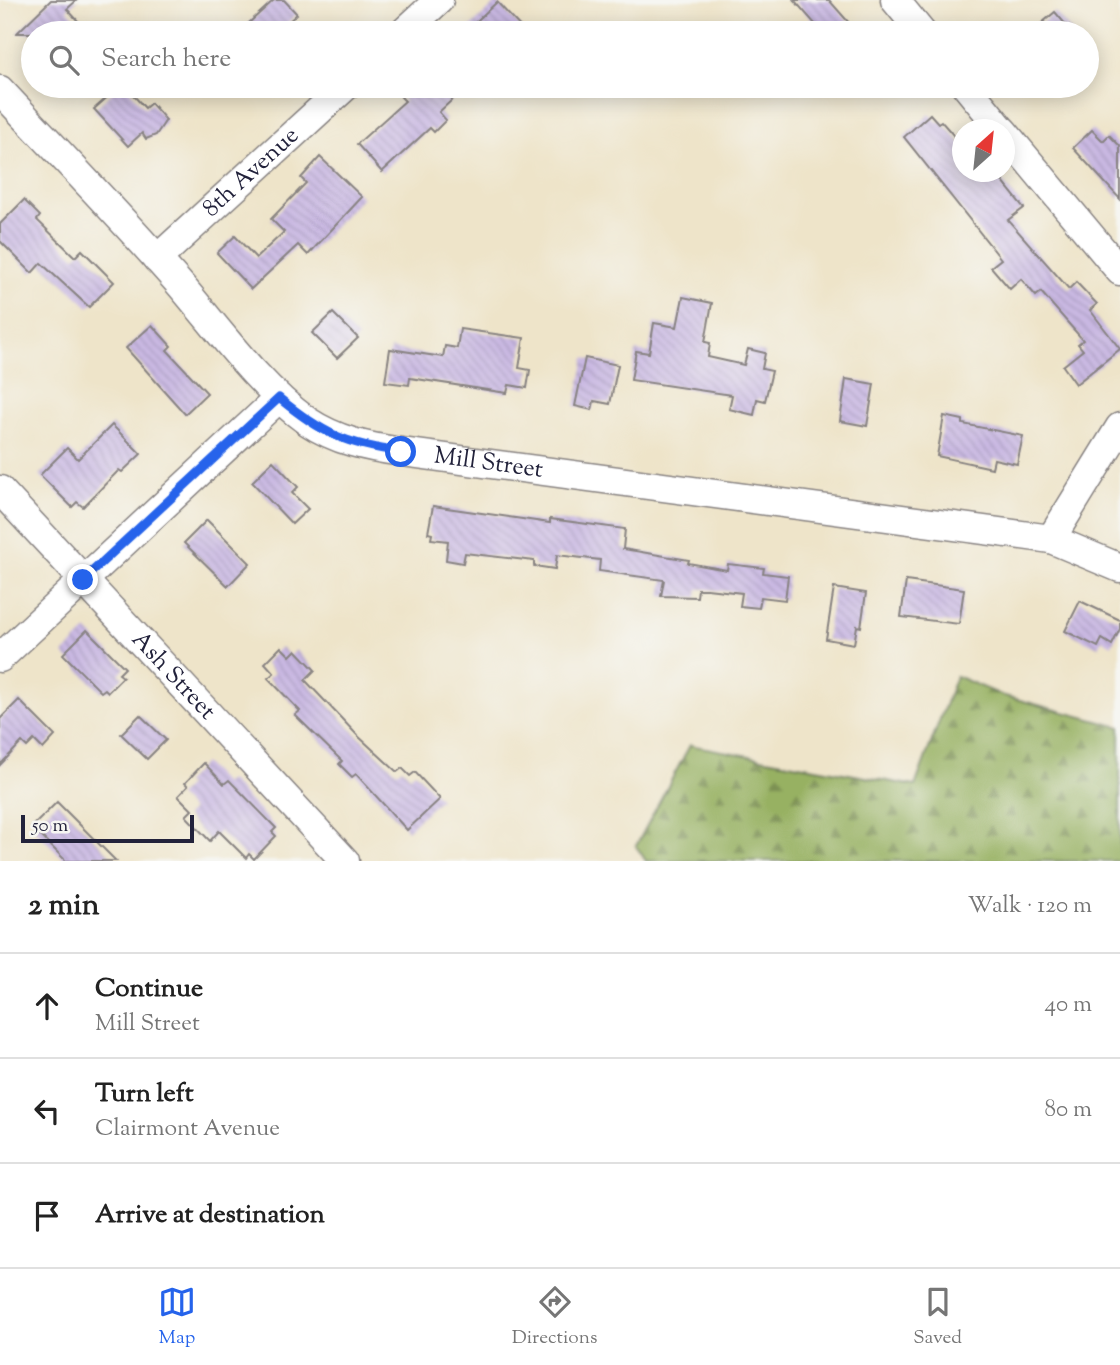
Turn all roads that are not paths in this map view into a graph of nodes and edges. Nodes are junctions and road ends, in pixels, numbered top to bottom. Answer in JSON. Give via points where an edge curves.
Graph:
{"nodes":[{"id":1,"x":439,"y":0,"type":"edge"},
{"id":2,"x":895,"y":0,"type":"edge"},
{"id":3,"x":416,"y":21,"type":"edge"},
{"id":4,"x":912,"y":21,"type":"edge"},
{"id":5,"x":0,"y":90,"type":"edge"},
{"id":6,"x":332,"y":98,"type":"edge"},
{"id":7,"x":976,"y":98,"type":"edge"},
{"id":8,"x":993,"y":119,"type":"edge"},
{"id":9,"x":1015,"y":145,"type":"edge"},
{"id":10,"x":157,"y":259,"type":"junction"},
{"id":11,"x":1120,"y":271,"type":"edge"},
{"id":12,"x":279,"y":398,"type":"junction"},
{"id":13,"x":1120,"y":427,"type":"edge"},
{"id":14,"x":0,"y":491,"type":"edge"},
{"id":15,"x":1051,"y":539,"type":"junction"},
{"id":16,"x":1120,"y":568,"type":"edge"},
{"id":17,"x":83,"y":580,"type":"junction"},
{"id":18,"x":0,"y":658,"type":"edge"},
{"id":19,"x":345,"y":861,"type":"edge"}],
"edges":[{"from":1,"to":3,"type":"street"},
{"from":2,"to":4,"type":"street"},
{"from":5,"to":10,"type":"street","name":"Mill Street"},
{"from":6,"to":10,"type":"street","name":"8th Avenue"},
{"from":7,"to":8,"type":"street"},
{"from":9,"to":11,"type":"street"},
{"from":10,"to":12,"type":"street","name":"Mill Street"},
{"from":12,"to":15,"type":"street","name":"Mill Street","via":[[307,421],[358,446]]},
{"from":12,"to":17,"type":"street"},
{"from":13,"to":15,"type":"street"},
{"from":14,"to":17,"type":"street","name":"Ash Street"},
{"from":15,"to":16,"type":"street","name":"Mill Street"},
{"from":17,"to":18,"type":"street"},
{"from":17,"to":19,"type":"street","name":"Ash Street"}]}
